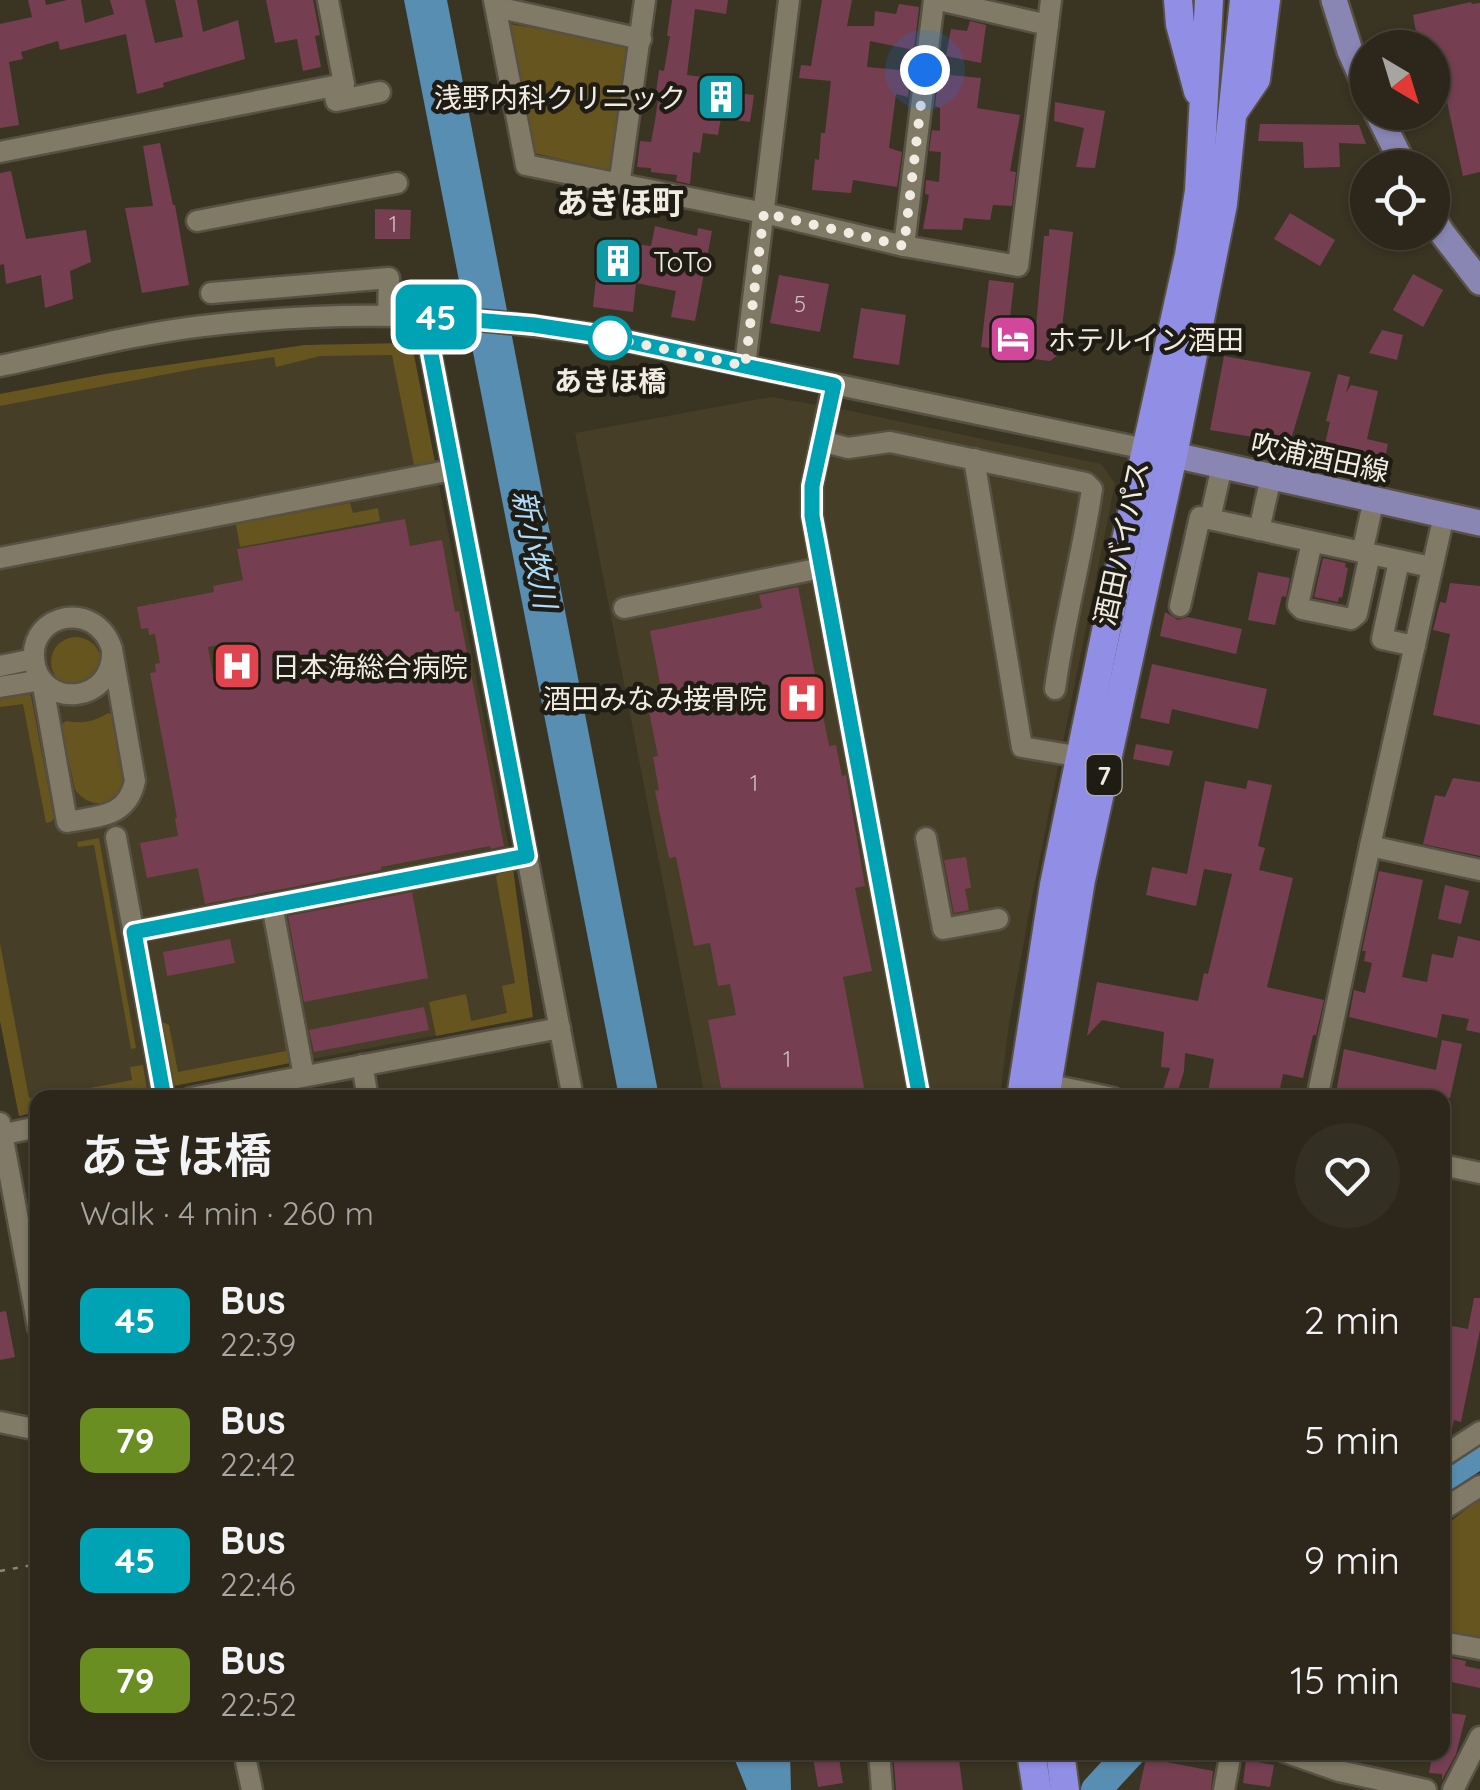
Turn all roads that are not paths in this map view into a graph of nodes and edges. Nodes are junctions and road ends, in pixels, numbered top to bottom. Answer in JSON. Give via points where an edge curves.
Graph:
{"nodes":[{"id":1,"x":328,"y":0,"type":"edge"},
{"id":2,"x":646,"y":0,"type":"edge"},
{"id":3,"x":789,"y":0,"type":"edge"},
{"id":4,"x":936,"y":0,"type":"edge"},
{"id":5,"x":1052,"y":0,"type":"edge"},
{"id":6,"x":1178,"y":0,"type":"edge"},
{"id":7,"x":1209,"y":0,"type":"edge"},
{"id":8,"x":1244,"y":0,"type":"edge"},
{"id":9,"x":1266,"y":0,"type":"edge"},
{"id":10,"x":1334,"y":0,"type":"edge"},
{"id":11,"x":1347,"y":0,"type":"edge"},
{"id":12,"x":495,"y":4,"type":"edge"},
{"id":13,"x":1048,"y":25,"type":"junction"},
{"id":14,"x":1355,"y":30,"type":"edge"},
{"id":15,"x":641,"y":39,"type":"junction"},
{"id":16,"x":1350,"y":50,"type":"edge"},
{"id":17,"x":333,"y":86,"type":"junction"},
{"id":18,"x":380,"y":92,"type":"dead end"},
{"id":19,"x":1218,"y":115,"type":"junction"},
{"id":20,"x":0,"y":152,"type":"edge"},
{"id":21,"x":396,"y":183,"type":"dead end"},
{"id":22,"x":620,"y":186,"type":"junction"},
{"id":23,"x":764,"y":213,"type":"junction"},
{"id":24,"x":198,"y":221,"type":"dead end"},
{"id":25,"x":1450,"y":243,"type":"edge"},
{"id":26,"x":904,"y":246,"type":"junction"},
{"id":27,"x":1480,"y":282,"type":"edge"},
{"id":28,"x":264,"y":288,"type":"junction"},
{"id":29,"x":211,"y":293,"type":"dead end"},
{"id":30,"x":388,"y":315,"type":"junction"},
{"id":31,"x":427,"y":316,"type":"junction"},
{"id":32,"x":270,"y":320,"type":"junction"},
{"id":33,"x":0,"y":366,"type":"edge"},
{"id":34,"x":745,"y":366,"type":"junction"},
{"id":35,"x":834,"y":385,"type":"junction"},
{"id":36,"x":820,"y":441,"type":"junction"},
{"id":37,"x":1160,"y":452,"type":"junction"},
{"id":38,"x":974,"y":459,"type":"junction"},
{"id":39,"x":1222,"y":466,"type":"junction"},
{"id":40,"x":452,"y":470,"type":"junction"},
{"id":41,"x":1271,"y":476,"type":"junction"},
{"id":42,"x":1374,"y":500,"type":"junction"},
{"id":43,"x":1444,"y":515,"type":"junction"},
{"id":44,"x":1210,"y":519,"type":"junction"},
{"id":45,"x":1480,"y":523,"type":"edge"},
{"id":46,"x":1259,"y":530,"type":"junction"},
{"id":47,"x":1155,"y":540,"type":"junction"},
{"id":48,"x":1307,"y":541,"type":"junction"},
{"id":49,"x":1193,"y":548,"type":"junction"},
{"id":50,"x":1366,"y":554,"type":"junction"},
{"id":51,"x":0,"y":558,"type":"edge"},
{"id":52,"x":1399,"y":561,"type":"junction"},
{"id":53,"x":821,"y":568,"type":"junction"},
{"id":54,"x":1431,"y":568,"type":"junction"},
{"id":55,"x":1144,"y":591,"type":"junction"},
{"id":56,"x":624,"y":608,"type":"dead end"},
{"id":57,"x":1285,"y":618,"type":"dead end"},
{"id":58,"x":1415,"y":646,"type":"junction"},
{"id":59,"x":112,"y":649,"type":"junction"},
{"id":60,"x":0,"y":666,"type":"edge"},
{"id":61,"x":38,"y":670,"type":"junction"},
{"id":62,"x":0,"y":687,"type":"edge"},
{"id":63,"x":1055,"y":689,"type":"dead end"},
{"id":64,"x":1082,"y":757,"type":"junction"},
{"id":65,"x":116,"y":837,"type":"dead end"},
{"id":66,"x":926,"y":838,"type":"dead end"},
{"id":67,"x":1370,"y":846,"type":"junction"},
{"id":68,"x":527,"y":856,"type":"junction"},
{"id":69,"x":1480,"y":870,"type":"edge"},
{"id":70,"x":272,"y":905,"type":"junction"},
{"id":71,"x":998,"y":919,"type":"dead end"},
{"id":72,"x":134,"y":932,"type":"junction"},
{"id":73,"x":560,"y":1028,"type":"junction"},
{"id":74,"x":362,"y":1065,"type":"junction"},
{"id":75,"x":304,"y":1076,"type":"junction"},
{"id":76,"x":163,"y":1090,"type":"edge"},
{"id":77,"x":232,"y":1090,"type":"edge"},
{"id":78,"x":367,"y":1090,"type":"edge"},
{"id":79,"x":572,"y":1090,"type":"edge"},
{"id":80,"x":919,"y":1090,"type":"edge"},
{"id":81,"x":1037,"y":1090,"type":"edge"},
{"id":82,"x":1038,"y":1090,"type":"edge"},
{"id":83,"x":1319,"y":1090,"type":"edge"},
{"id":84,"x":30,"y":1128,"type":"edge"},
{"id":85,"x":1,"y":1131,"type":"edge"},
{"id":86,"x":1450,"y":1166,"type":"edge"},
{"id":87,"x":1480,"y":1172,"type":"edge"},
{"id":88,"x":30,"y":1285,"type":"edge"},
{"id":89,"x":0,"y":1422,"type":"edge"},
{"id":90,"x":30,"y":1428,"type":"edge"},
{"id":91,"x":1480,"y":1432,"type":"edge"},
{"id":92,"x":1450,"y":1452,"type":"edge"},
{"id":93,"x":1480,"y":1486,"type":"edge"},
{"id":94,"x":1450,"y":1505,"type":"edge"},
{"id":95,"x":1450,"y":1644,"type":"edge"},
{"id":96,"x":1480,"y":1650,"type":"edge"},
{"id":97,"x":1480,"y":1738,"type":"edge"},
{"id":98,"x":246,"y":1760,"type":"edge"},
{"id":99,"x":880,"y":1760,"type":"edge"},
{"id":100,"x":1032,"y":1760,"type":"edge"},
{"id":101,"x":1061,"y":1760,"type":"edge"},
{"id":102,"x":1230,"y":1760,"type":"edge"},
{"id":103,"x":1309,"y":1760,"type":"edge"},
{"id":104,"x":252,"y":1790,"type":"edge"},
{"id":105,"x":882,"y":1790,"type":"edge"},
{"id":106,"x":1037,"y":1790,"type":"edge"},
{"id":107,"x":1066,"y":1790,"type":"edge"},
{"id":108,"x":1224,"y":1790,"type":"edge"},
{"id":109,"x":1426,"y":1790,"type":"edge"},
{"id":110,"x":1453,"y":1790,"type":"edge"}],
"edges":[{"from":1,"to":17,"type":"street","via":[[344,84]]},
{"from":2,"to":15,"type":"street"},
{"from":3,"to":23,"type":"street"},
{"from":4,"to":13,"type":"street"},
{"from":4,"to":26,"type":"street"},
{"from":5,"to":13,"type":"street"},
{"from":6,"to":19,"type":"highway","via":[[1180,24]]},
{"from":7,"to":19,"type":"highway","name":"酒田バイパス","number":"7"},
{"from":8,"to":19,"type":"highway","name":"酒田バイパス","number":"7"},
{"from":9,"to":19,"type":"highway","via":[[1256,80]]},
{"from":10,"to":16,"type":"main road"},
{"from":11,"to":14,"type":"main road"},
{"from":12,"to":15,"type":"street"},
{"from":12,"to":22,"type":"street","via":[[526,165]]},
{"from":13,"to":26,"type":"street","via":[[1018,266]]},
{"from":15,"to":22,"type":"street"},
{"from":17,"to":18,"type":"street","via":[[336,100]]},
{"from":17,"to":20,"type":"street"},
{"from":19,"to":37,"type":"highway","name":"酒田バイパス","number":"7","via":[[1208,212]]},
{"from":21,"to":24,"type":"street"},
{"from":22,"to":23,"type":"street"},
{"from":23,"to":26,"type":"street"},
{"from":23,"to":34,"type":"street"},
{"from":25,"to":27,"type":"main road"},
{"from":28,"to":29,"type":"street"},
{"from":28,"to":30,"type":"street","via":[[389,278]]},
{"from":28,"to":32,"type":"street"},
{"from":30,"to":31,"type":"street"},
{"from":30,"to":32,"type":"street"},
{"from":31,"to":34,"type":"street","via":[[593,334]]},
{"from":31,"to":40,"type":"street"},
{"from":32,"to":33,"type":"street","via":[[199,326]]},
{"from":34,"to":35,"type":"street"},
{"from":35,"to":36,"type":"street"},
{"from":35,"to":37,"type":"street"},
{"from":36,"to":38,"type":"street","via":[[848,448],[890,442]]},
{"from":36,"to":53,"type":"street","via":[[811,500]]},
{"from":37,"to":39,"type":"main road","name":"吹浦酒田線"},
{"from":37,"to":47,"type":"highway","name":"酒田バイパス","number":"7"},
{"from":37,"to":64,"type":"highway","name":"酒田バイパス","number":"7","via":[[1106,631]]},
{"from":38,"to":63,"type":"street","via":[[1086,483],[1092,490]]},
{"from":38,"to":64,"type":"street","via":[[1022,746]]},
{"from":39,"to":41,"type":"main road","name":"吹浦酒田線"},
{"from":39,"to":44,"type":"street"},
{"from":40,"to":51,"type":"street"},
{"from":40,"to":68,"type":"street"},
{"from":41,"to":42,"type":"main road","name":"吹浦酒田線"},
{"from":41,"to":46,"type":"street"},
{"from":42,"to":43,"type":"main road","name":"吹浦酒田線"},
{"from":42,"to":50,"type":"street"},
{"from":43,"to":45,"type":"main road","name":"吹浦酒田線"},
{"from":43,"to":54,"type":"street"},
{"from":44,"to":46,"type":"street"},
{"from":44,"to":49,"type":"street","via":[[1200,517]]},
{"from":46,"to":48,"type":"street"},
{"from":47,"to":49,"type":"street"},
{"from":47,"to":55,"type":"highway","name":"酒田バイパス","number":"7"},
{"from":48,"to":50,"type":"street"},
{"from":48,"to":50,"type":"street","via":[[1302,609],[1352,619]]},
{"from":48,"to":57,"type":"street"},
{"from":49,"to":55,"type":"street","via":[[1181,603]]},
{"from":50,"to":52,"type":"street"},
{"from":52,"to":54,"type":"street"},
{"from":52,"to":58,"type":"street","via":[[1382,639]]},
{"from":53,"to":56,"type":"street"},
{"from":53,"to":80,"type":"street"},
{"from":54,"to":58,"type":"street"},
{"from":55,"to":82,"type":"highway","name":"酒田バイパス","number":"7"},
{"from":58,"to":67,"type":"street"},
{"from":59,"to":61,"type":"street","via":[[106,678],[90,691],[60,693]]},
{"from":59,"to":61,"type":"street","via":[[96,624],[66,618],[48,626],[36,643]]},
{"from":59,"to":61,"type":"street","via":[[136,781],[117,811],[66,822]]},
{"from":60,"to":61,"type":"street"},
{"from":61,"to":62,"type":"street"},
{"from":64,"to":81,"type":"highway","name":"酒田バイパス","number":"7","via":[[1054,885]]},
{"from":65,"to":72,"type":"street"},
{"from":66,"to":71,"type":"street","via":[[943,929]]},
{"from":67,"to":69,"type":"street"},
{"from":67,"to":83,"type":"street"},
{"from":68,"to":70,"type":"street"},
{"from":68,"to":73,"type":"street"},
{"from":70,"to":72,"type":"street"},
{"from":70,"to":75,"type":"street"},
{"from":72,"to":76,"type":"street"},
{"from":73,"to":74,"type":"street"},
{"from":73,"to":79,"type":"street"},
{"from":74,"to":75,"type":"street"},
{"from":74,"to":78,"type":"street"},
{"from":75,"to":77,"type":"street"},
{"from":84,"to":85,"type":"street"},
{"from":85,"to":88,"type":"street"},
{"from":86,"to":87,"type":"street"},
{"from":89,"to":90,"type":"street"},
{"from":91,"to":92,"type":"street"},
{"from":93,"to":94,"type":"street"},
{"from":95,"to":96,"type":"street"},
{"from":97,"to":110,"type":"street"},
{"from":98,"to":104,"type":"street"},
{"from":99,"to":105,"type":"street"},
{"from":100,"to":106,"type":"highway"},
{"from":101,"to":107,"type":"highway"},
{"from":102,"to":108,"type":"street"},
{"from":103,"to":109,"type":"street"}]}
